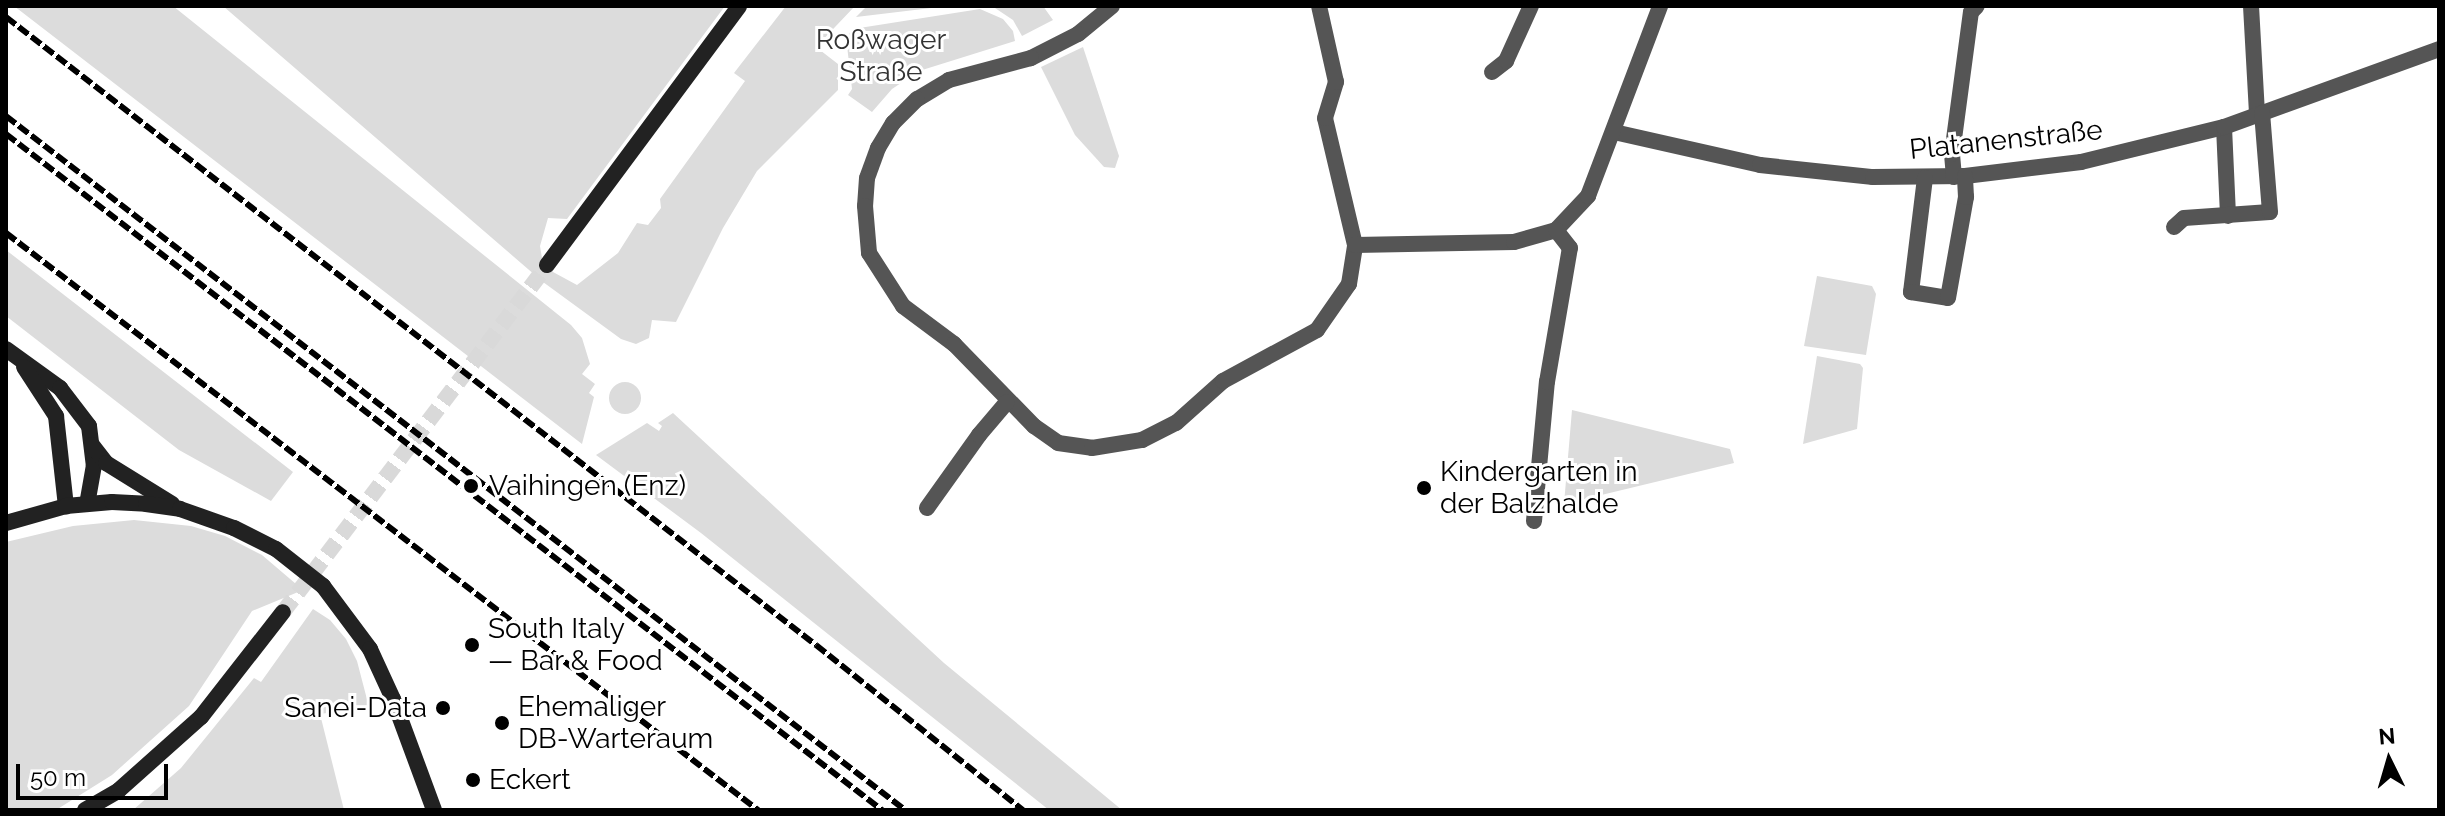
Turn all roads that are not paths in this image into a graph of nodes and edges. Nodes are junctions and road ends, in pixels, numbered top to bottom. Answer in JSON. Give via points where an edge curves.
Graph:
{"nodes":[{"id":1,"x":739,"y":6,"type":"edge"},
{"id":2,"x":1112,"y":6,"type":"edge"},
{"id":3,"x":1319,"y":6,"type":"edge"},
{"id":4,"x":1531,"y":6,"type":"edge"},
{"id":5,"x":1660,"y":6,"type":"edge"},
{"id":6,"x":2251,"y":6,"type":"edge"},
{"id":7,"x":1972,"y":8,"type":"edge"},
{"id":8,"x":2439,"y":49,"type":"edge"},
{"id":9,"x":1492,"y":72,"type":"dead end"},
{"id":10,"x":2260,"y":114,"type":"junction"},
{"id":11,"x":2224,"y":127,"type":"junction"},
{"id":12,"x":1614,"y":132,"type":"junction"},
{"id":13,"x":1960,"y":176,"type":"junction"},
{"id":14,"x":1925,"y":178,"type":"junction"},
{"id":15,"x":2228,"y":216,"type":"junction"},
{"id":16,"x":2174,"y":227,"type":"dead end"},
{"id":17,"x":1556,"y":230,"type":"junction"},
{"id":18,"x":1355,"y":245,"type":"junction"},
{"id":19,"x":547,"y":265,"type":"tunnel mouth"},
{"id":20,"x":12,"y":354,"type":"edge"},
{"id":21,"x":1007,"y":402,"type":"junction"},
{"id":22,"x":92,"y":445,"type":"junction"},
{"id":23,"x":87,"y":503,"type":"junction"},
{"id":24,"x":66,"y":506,"type":"junction"},
{"id":25,"x":927,"y":508,"type":"dead end"},
{"id":26,"x":180,"y":509,"type":"junction"},
{"id":27,"x":1534,"y":521,"type":"dead end"},
{"id":28,"x":6,"y":523,"type":"edge"},
{"id":29,"x":283,"y":612,"type":"tunnel mouth"},
{"id":30,"x":85,"y":810,"type":"edge"},
{"id":31,"x":434,"y":810,"type":"edge"}],
"edges":[{"from":1,"to":19,"type":"main road"},
{"from":2,"to":21,"type":"street","via":[[1078,34],[1031,58],[930,89],[893,123],[867,178],[869,253],[903,306],[954,344]]},
{"from":3,"to":18,"type":"street","via":[[1336,82],[1325,118]]},
{"from":4,"to":9,"type":"street","via":[[1506,61]]},
{"from":5,"to":12,"type":"street"},
{"from":6,"to":10,"type":"street"},
{"from":7,"to":13,"type":"street","via":[[1952,154]]},
{"from":8,"to":10,"type":"street","name":"Platanenstraße"},
{"from":10,"to":11,"type":"street","name":"Platanenstraße"},
{"from":10,"to":15,"type":"street","via":[[2270,212]]},
{"from":11,"to":13,"type":"street","name":"Platanenstraße","via":[[2081,162]]},
{"from":11,"to":15,"type":"street"},
{"from":12,"to":14,"type":"street","name":"Platanenstraße","via":[[1760,165]]},
{"from":12,"to":17,"type":"street","via":[[1588,196]]},
{"from":13,"to":14,"type":"street","name":"Platanenstraße"},
{"from":13,"to":14,"type":"street","via":[[1966,197],[1948,298],[1911,292]]},
{"from":15,"to":16,"type":"street","via":[[2184,218]]},
{"from":17,"to":18,"type":"street","via":[[1514,242]]},
{"from":17,"to":27,"type":"street","via":[[1570,248],[1547,382]]},
{"from":18,"to":21,"type":"street","via":[[1349,284],[1317,330],[1241,369],[1176,423],[1142,440],[1092,448],[1058,443]]},
{"from":20,"to":22,"type":"main road","via":[[60,388],[80,411]]},
{"from":20,"to":24,"type":"main road","via":[[56,416]]},
{"from":21,"to":25,"type":"street"},
{"from":22,"to":23,"type":"main road"},
{"from":22,"to":26,"type":"main road","via":[[106,463]]},
{"from":23,"to":24,"type":"main road"},
{"from":23,"to":26,"type":"main road"},
{"from":24,"to":28,"type":"main road"},
{"from":26,"to":31,"type":"main road","via":[[276,549],[343,609],[381,671]]},
{"from":29,"to":30,"type":"main road","via":[[201,717],[119,790]]}]}
